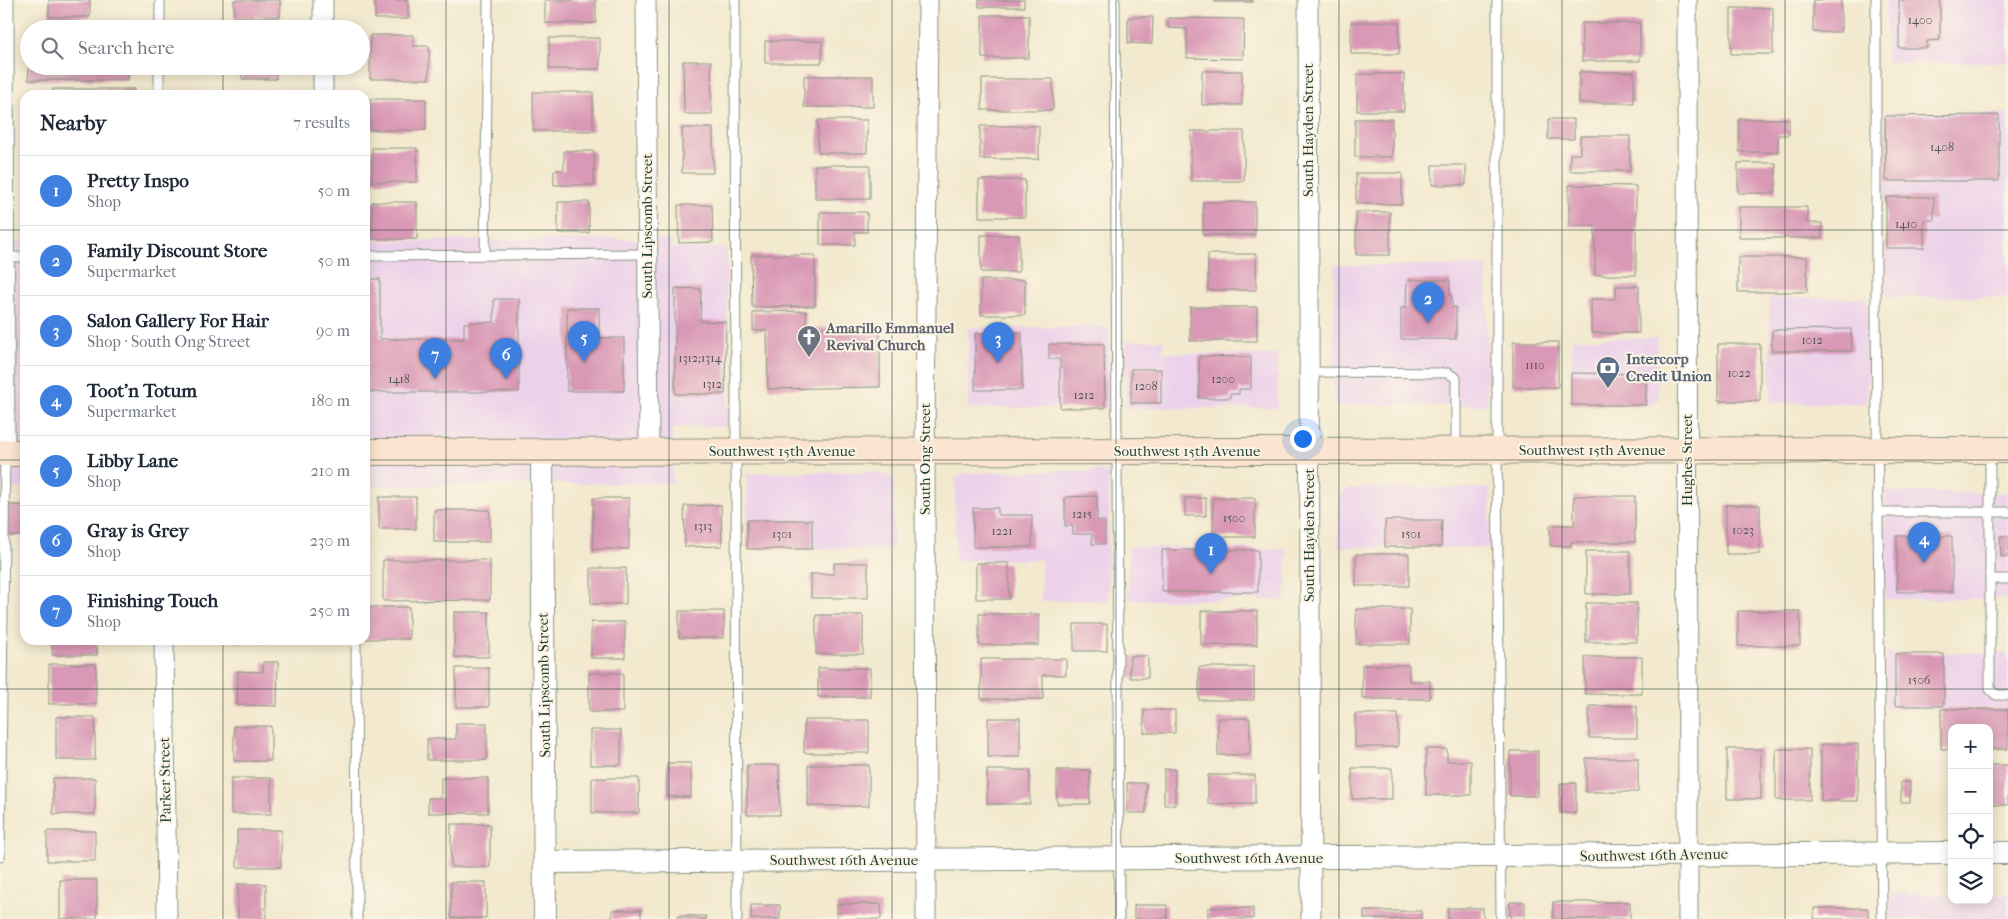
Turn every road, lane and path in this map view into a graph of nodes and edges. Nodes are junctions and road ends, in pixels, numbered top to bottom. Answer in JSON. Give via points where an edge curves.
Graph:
{"nodes":[{"id":1,"x":4,"y":0,"type":"edge"},
{"id":2,"x":160,"y":0,"type":"edge"},
{"id":3,"x":323,"y":0,"type":"edge"},
{"id":4,"x":488,"y":0,"type":"edge"},
{"id":5,"x":646,"y":0,"type":"edge"},
{"id":6,"x":735,"y":0,"type":"edge"},
{"id":7,"x":928,"y":0,"type":"edge"},
{"id":8,"x":1115,"y":0,"type":"edge"},
{"id":9,"x":1308,"y":0,"type":"edge"},
{"id":10,"x":1497,"y":0,"type":"edge"},
{"id":11,"x":1687,"y":0,"type":"edge"},
{"id":12,"x":1876,"y":0,"type":"edge"},
{"id":13,"x":160,"y":20,"type":"edge"},
{"id":14,"x":323,"y":20,"type":"edge"},
{"id":15,"x":159,"y":75,"type":"edge"},
{"id":16,"x":323,"y":75,"type":"edge"},
{"id":17,"x":159,"y":90,"type":"edge"},
{"id":18,"x":323,"y":90,"type":"edge"},
{"id":19,"x":647,"y":254,"type":"junction"},
{"id":20,"x":485,"y":255,"type":"junction"},
{"id":21,"x":370,"y":256,"type":"edge"},
{"id":22,"x":5,"y":257,"type":"junction"},
{"id":23,"x":20,"y":257,"type":"edge"},
{"id":24,"x":1308,"y":372,"type":"junction"},
{"id":25,"x":1877,"y":449,"type":"junction"},
{"id":26,"x":1308,"y":450,"type":"junction"},
{"id":27,"x":1456,"y":450,"type":"junction"},
{"id":28,"x":1497,"y":450,"type":"junction"},
{"id":29,"x":1687,"y":450,"type":"junction"},
{"id":30,"x":1999,"y":450,"type":"edge"},
{"id":31,"x":925,"y":451,"type":"junction"},
{"id":32,"x":1118,"y":451,"type":"junction"},
{"id":33,"x":370,"y":452,"type":"edge"},
{"id":34,"x":542,"y":452,"type":"junction"},
{"id":35,"x":648,"y":452,"type":"junction"},
{"id":36,"x":735,"y":452,"type":"junction"},
{"id":37,"x":10,"y":453,"type":"edge"},
{"id":38,"x":1878,"y":512,"type":"junction"},
{"id":39,"x":1990,"y":512,"type":"junction"},
{"id":40,"x":2008,"y":512,"type":"edge"},
{"id":41,"x":1990,"y":578,"type":"junction"},
{"id":42,"x":2008,"y":579,"type":"edge"},
{"id":43,"x":164,"y":645,"type":"edge"},
{"id":44,"x":356,"y":645,"type":"edge"},
{"id":45,"x":2008,"y":695,"type":"edge"},
{"id":46,"x":1880,"y":853,"type":"junction"},
{"id":47,"x":1948,"y":853,"type":"edge"},
{"id":48,"x":1993,"y":853,"type":"edge"},
{"id":49,"x":2008,"y":853,"type":"edge"},
{"id":50,"x":1688,"y":855,"type":"junction"},
{"id":51,"x":1500,"y":856,"type":"junction"},
{"id":52,"x":0,"y":857,"type":"edge"},
{"id":53,"x":1311,"y":857,"type":"junction"},
{"id":54,"x":1119,"y":858,"type":"junction"},
{"id":55,"x":926,"y":859,"type":"junction"},
{"id":56,"x":737,"y":860,"type":"junction"},
{"id":57,"x":546,"y":862,"type":"junction"},
{"id":58,"x":167,"y":919,"type":"edge"},
{"id":59,"x":357,"y":919,"type":"edge"},
{"id":60,"x":546,"y":919,"type":"edge"},
{"id":61,"x":737,"y":919,"type":"edge"},
{"id":62,"x":926,"y":919,"type":"edge"},
{"id":63,"x":1119,"y":919,"type":"edge"},
{"id":64,"x":1311,"y":919,"type":"edge"},
{"id":65,"x":1501,"y":919,"type":"edge"},
{"id":66,"x":1688,"y":919,"type":"edge"},
{"id":67,"x":1882,"y":919,"type":"edge"}],
"edges":[{"from":1,"to":22,"type":"street"},
{"from":2,"to":13,"type":"lane"},
{"from":3,"to":14,"type":"street"},
{"from":4,"to":20,"type":"lane"},
{"from":5,"to":19,"type":"street","name":"South Lipscomb Street"},
{"from":6,"to":36,"type":"lane"},
{"from":7,"to":31,"type":"street","name":"South Ong Street"},
{"from":8,"to":32,"type":"lane"},
{"from":9,"to":24,"type":"street","name":"South Hayden Street"},
{"from":10,"to":28,"type":"lane"},
{"from":11,"to":29,"type":"street","name":"Hughes Street"},
{"from":12,"to":25,"type":"lane"},
{"from":15,"to":17,"type":"lane"},
{"from":16,"to":18,"type":"street"},
{"from":19,"to":20,"type":"lane"},
{"from":19,"to":35,"type":"street","name":"South Lipscomb Street"},
{"from":20,"to":21,"type":"lane"},
{"from":22,"to":23,"type":"lane"},
{"from":22,"to":37,"type":"street"},
{"from":24,"to":26,"type":"street","name":"South Hayden Street"},
{"from":24,"to":27,"type":"lane","via":[[1448,373],[1456,378]]},
{"from":25,"to":29,"type":"main road","name":"Southwest 15th Avenue"},
{"from":25,"to":30,"type":"main road","name":"Southwest 15th Avenue"},
{"from":25,"to":38,"type":"lane"},
{"from":26,"to":27,"type":"main road","name":"Southwest 15th Avenue"},
{"from":26,"to":32,"type":"main road","name":"Southwest 15th Avenue"},
{"from":26,"to":53,"type":"street","name":"South Hayden Street"},
{"from":27,"to":28,"type":"main road","name":"Southwest 15th Avenue"},
{"from":28,"to":29,"type":"main road","name":"Southwest 15th Avenue"},
{"from":28,"to":51,"type":"lane"},
{"from":29,"to":50,"type":"street","name":"Hughes Street"},
{"from":30,"to":39,"type":"lane"},
{"from":31,"to":32,"type":"main road","name":"Southwest 15th Avenue"},
{"from":31,"to":36,"type":"main road","name":"Southwest 15th Avenue"},
{"from":31,"to":55,"type":"street","name":"South Ong Street"},
{"from":32,"to":54,"type":"lane"},
{"from":33,"to":34,"type":"main road","name":"Southwest 15th Avenue"},
{"from":34,"to":35,"type":"main road","name":"Southwest 15th Avenue"},
{"from":34,"to":57,"type":"street","name":"South Lipscomb Street"},
{"from":35,"to":36,"type":"main road","name":"Southwest 15th Avenue"},
{"from":36,"to":56,"type":"lane"},
{"from":37,"to":52,"type":"lane"},
{"from":38,"to":39,"type":"lane"},
{"from":38,"to":46,"type":"lane"},
{"from":39,"to":40,"type":"lane"},
{"from":39,"to":41,"type":"lane"},
{"from":41,"to":42,"type":"lane"},
{"from":41,"to":45,"type":"lane","via":[[1990,690],[1996,695]]},
{"from":43,"to":58,"type":"street","name":"Parker Street"},
{"from":44,"to":59,"type":"lane"},
{"from":46,"to":47,"type":"street","name":"Southwest 16th Avenue"},
{"from":46,"to":50,"type":"street","name":"Southwest 16th Avenue"},
{"from":46,"to":67,"type":"lane"},
{"from":48,"to":49,"type":"street"},
{"from":50,"to":51,"type":"street","name":"Southwest 16th Avenue"},
{"from":50,"to":66,"type":"street","name":"Hughes Street"},
{"from":51,"to":53,"type":"street","name":"Southwest 16th Avenue"},
{"from":51,"to":65,"type":"lane"},
{"from":53,"to":54,"type":"street","name":"Southwest 16th Avenue"},
{"from":53,"to":64,"type":"street","name":"South Hayden Street"},
{"from":54,"to":55,"type":"street","name":"Southwest 16th Avenue"},
{"from":54,"to":63,"type":"lane"},
{"from":55,"to":56,"type":"street","name":"Southwest 16th Avenue"},
{"from":55,"to":62,"type":"street","name":"South Ong Street"},
{"from":56,"to":57,"type":"street","name":"Southwest 16th Avenue"},
{"from":56,"to":61,"type":"lane"},
{"from":57,"to":60,"type":"street","name":"South Lipscomb Street"}]}
